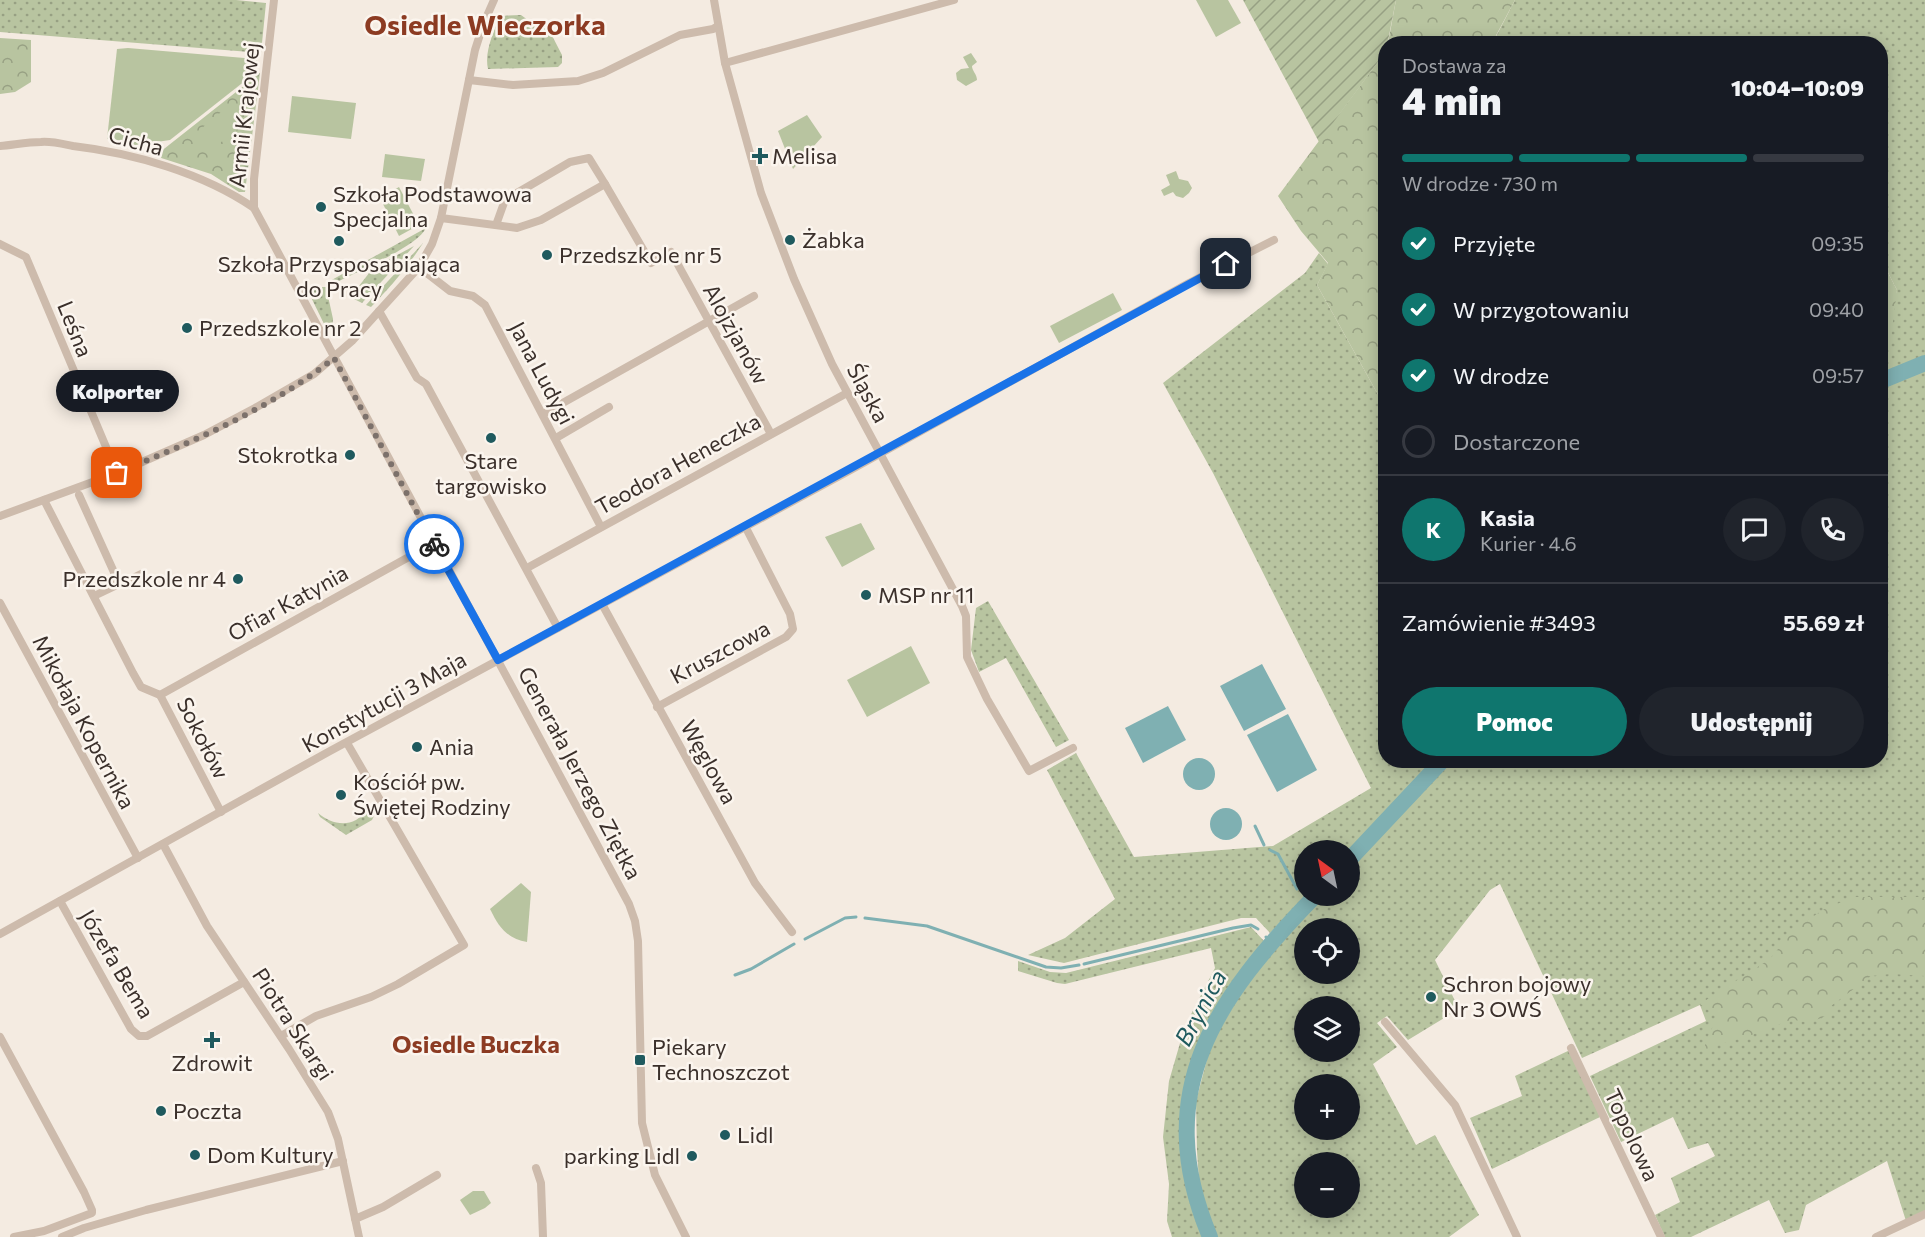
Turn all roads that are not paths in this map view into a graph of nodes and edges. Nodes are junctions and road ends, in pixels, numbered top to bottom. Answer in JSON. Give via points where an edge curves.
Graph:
{"nodes":[{"id":1,"x":274,"y":0,"type":"edge"},
{"id":2,"x":494,"y":0,"type":"edge"},
{"id":3,"x":714,"y":0,"type":"edge"},
{"id":4,"x":954,"y":0,"type":"edge"},
{"id":5,"x":718,"y":26,"type":"junction"},
{"id":6,"x":725,"y":63,"type":"junction"},
{"id":7,"x":469,"y":80,"type":"junction"},
{"id":8,"x":0,"y":146,"type":"edge"},
{"id":9,"x":605,"y":184,"type":"junction"},
{"id":10,"x":254,"y":208,"type":"junction"},
{"id":11,"x":441,"y":218,"type":"junction"},
{"id":12,"x":496,"y":225,"type":"junction"},
{"id":13,"x":1274,"y":240,"type":"dead end"},
{"id":14,"x":0,"y":244,"type":"edge"},
{"id":15,"x":419,"y":267,"type":"junction"},
{"id":16,"x":754,"y":296,"type":"dead end"},
{"id":17,"x":379,"y":311,"type":"junction"},
{"id":18,"x":708,"y":321,"type":"junction"},
{"id":19,"x":334,"y":358,"type":"junction"},
{"id":20,"x":847,"y":393,"type":"junction"},
{"id":21,"x":609,"y":407,"type":"dead end"},
{"id":22,"x":543,"y":414,"type":"junction"},
{"id":23,"x":771,"y":434,"type":"junction"},
{"id":24,"x":556,"y":438,"type":"junction"},
{"id":25,"x":880,"y":452,"type":"junction"},
{"id":26,"x":117,"y":473,"type":"junction"},
{"id":27,"x":79,"y":495,"type":"dead end"},
{"id":28,"x":44,"y":500,"type":"junction"},
{"id":29,"x":0,"y":516,"type":"edge"},
{"id":30,"x":745,"y":526,"type":"junction"},
{"id":31,"x":601,"y":527,"type":"junction"},
{"id":32,"x":434,"y":543,"type":"junction"},
{"id":33,"x":527,"y":568,"type":"junction"},
{"id":34,"x":141,"y":574,"type":"dead end"},
{"id":35,"x":117,"y":584,"type":"junction"},
{"id":36,"x":94,"y":596,"type":"junction"},
{"id":37,"x":0,"y":603,"type":"edge"},
{"id":38,"x":602,"y":604,"type":"junction"},
{"id":39,"x":558,"y":627,"type":"junction"},
{"id":40,"x":498,"y":660,"type":"junction"},
{"id":41,"x":160,"y":694,"type":"junction"},
{"id":42,"x":657,"y":706,"type":"junction"},
{"id":43,"x":347,"y":743,"type":"junction"},
{"id":44,"x":1073,"y":748,"type":"dead end"},
{"id":45,"x":221,"y":812,"type":"junction"},
{"id":46,"x":163,"y":844,"type":"junction"},
{"id":47,"x":138,"y":858,"type":"junction"},
{"id":48,"x":60,"y":901,"type":"junction"},
{"id":49,"x":792,"y":932,"type":"dead end"},
{"id":50,"x":0,"y":934,"type":"edge"},
{"id":51,"x":244,"y":982,"type":"junction"},
{"id":52,"x":1385,"y":1022,"type":"dead end"},
{"id":53,"x":281,"y":1036,"type":"junction"},
{"id":54,"x":0,"y":1037,"type":"edge"},
{"id":55,"x":1572,"y":1048,"type":"dead end"},
{"id":56,"x":343,"y":1161,"type":"junction"},
{"id":57,"x":536,"y":1168,"type":"dead end"},
{"id":58,"x":436,"y":1175,"type":"dead end"},
{"id":59,"x":1925,"y":1214,"type":"edge"},
{"id":60,"x":355,"y":1219,"type":"junction"},
{"id":61,"x":14,"y":1237,"type":"edge"},
{"id":62,"x":62,"y":1237,"type":"edge"},
{"id":63,"x":359,"y":1237,"type":"edge"},
{"id":64,"x":543,"y":1237,"type":"edge"},
{"id":65,"x":686,"y":1237,"type":"edge"},
{"id":66,"x":1517,"y":1237,"type":"edge"},
{"id":67,"x":1661,"y":1237,"type":"edge"},
{"id":68,"x":1876,"y":1237,"type":"edge"}],
"edges":[{"from":1,"to":10,"type":"street","name":"Armii Krajowej"},
{"from":2,"to":7,"type":"street","via":[[480,34]]},
{"from":3,"to":5,"type":"street","name":"Śląska"},
{"from":4,"to":6,"type":"street"},
{"from":5,"to":6,"type":"street","name":"Śląska"},
{"from":5,"to":7,"type":"street","via":[[666,41],[603,73],[578,81],[513,85]]},
{"from":6,"to":20,"type":"street","name":"Śląska","via":[[761,194],[819,339]]},
{"from":7,"to":11,"type":"street"},
{"from":8,"to":10,"type":"street","name":"Cicha","via":[[43,141],[128,156],[202,179]]},
{"from":9,"to":12,"type":"street","via":[[529,225]]},
{"from":9,"to":12,"type":"street","via":[[589,158],[570,162],[505,200]]},
{"from":9,"to":18,"type":"street","name":"Alojzjanów","via":[[651,262],[671,252]]},
{"from":10,"to":19,"type":"street","name":"Armii Krajowej"},
{"from":11,"to":12,"type":"street"},
{"from":11,"to":15,"type":"street"},
{"from":13,"to":25,"type":"street","name":"Konstytucji 3 Maja"},
{"from":14,"to":26,"type":"street","name":"Leśna","via":[[26,257]]},
{"from":15,"to":17,"type":"street"},
{"from":15,"to":22,"type":"street","name":"Jana Ludygi","via":[[450,291],[473,296],[485,304]]},
{"from":16,"to":18,"type":"street"},
{"from":17,"to":19,"type":"street"},
{"from":17,"to":33,"type":"street","via":[[417,378],[426,384]]},
{"from":18,"to":22,"type":"street"},
{"from":18,"to":23,"type":"street","name":"Alojzjanów"},
{"from":19,"to":26,"type":"street","via":[[314,374],[230,422]]},
{"from":19,"to":32,"type":"street","name":"Generała Jerzego Ziętka"},
{"from":20,"to":23,"type":"street","name":"Teodora Heneczka"},
{"from":20,"to":25,"type":"street","name":"Śląska"},
{"from":21,"to":24,"type":"street"},
{"from":22,"to":24,"type":"street","name":"Jana Ludygi"},
{"from":23,"to":31,"type":"street","name":"Teodora Heneczka"},
{"from":24,"to":31,"type":"street","name":"Jana Ludygi"},
{"from":25,"to":30,"type":"street","name":"Konstytucji 3 Maja"},
{"from":25,"to":44,"type":"street","name":"Śląska","via":[[957,595],[966,616],[967,657],[1029,771]]},
{"from":26,"to":28,"type":"street"},
{"from":27,"to":35,"type":"street"},
{"from":28,"to":29,"type":"street"},
{"from":28,"to":36,"type":"street","name":"Sokołów"},
{"from":30,"to":38,"type":"street","name":"Konstytucji 3 Maja"},
{"from":30,"to":42,"type":"street","name":"Kruszcowa","via":[[790,614],[793,629],[786,637]]},
{"from":31,"to":33,"type":"street","name":"Teodora Heneczka"},
{"from":32,"to":40,"type":"street","name":"Generała Jerzego Ziętka"},
{"from":32,"to":41,"type":"street","name":"Ofiar Katynia"},
{"from":33,"to":39,"type":"street"},
{"from":34,"to":35,"type":"street"},
{"from":35,"to":36,"type":"street"},
{"from":36,"to":41,"type":"street","name":"Sokołów","via":[[141,687]]},
{"from":37,"to":47,"type":"street","name":"Mikołaja Kopernika"},
{"from":38,"to":39,"type":"street","name":"Konstytucji 3 Maja"},
{"from":38,"to":42,"type":"street","name":"Węglowa"},
{"from":39,"to":40,"type":"street","name":"Konstytucji 3 Maja"},
{"from":40,"to":43,"type":"street","name":"Konstytucji 3 Maja"},
{"from":40,"to":65,"type":"street","name":"Generała Jerzego Ziętka","via":[[624,892],[635,921],[642,1123],[655,1175]]},
{"from":41,"to":45,"type":"street","name":"Sokołów"},
{"from":42,"to":49,"type":"street","name":"Węglowa","via":[[755,883]]},
{"from":43,"to":45,"type":"street","name":"Konstytucji 3 Maja"},
{"from":43,"to":53,"type":"street","via":[[464,945],[398,984],[316,1016]]},
{"from":45,"to":46,"type":"street","name":"Konstytucji 3 Maja"},
{"from":46,"to":47,"type":"street","name":"Konstytucji 3 Maja"},
{"from":46,"to":51,"type":"street","name":"Piotra Skargi","via":[[207,926]]},
{"from":47,"to":48,"type":"street","name":"Konstytucji 3 Maja"},
{"from":48,"to":50,"type":"street","name":"Konstytucji 3 Maja"},
{"from":48,"to":51,"type":"street","name":"Józefa Bema","via":[[130,1029],[139,1036],[147,1036]]},
{"from":51,"to":53,"type":"street","name":"Piotra Skargi"},
{"from":52,"to":66,"type":"street","via":[[1455,1105]]},
{"from":53,"to":56,"type":"street","name":"Piotra Skargi","via":[[328,1112]]},
{"from":54,"to":61,"type":"street","via":[[92,1210],[44,1231]]},
{"from":55,"to":67,"type":"street","name":"Topolowa"},
{"from":56,"to":60,"type":"street","name":"Piotra Skargi"},
{"from":56,"to":62,"type":"street","via":[[146,1210]]},
{"from":57,"to":64,"type":"street","via":[[541,1183]]},
{"from":58,"to":60,"type":"street"},
{"from":59,"to":68,"type":"street"},
{"from":60,"to":63,"type":"street","name":"Piotra Skargi"}]}
